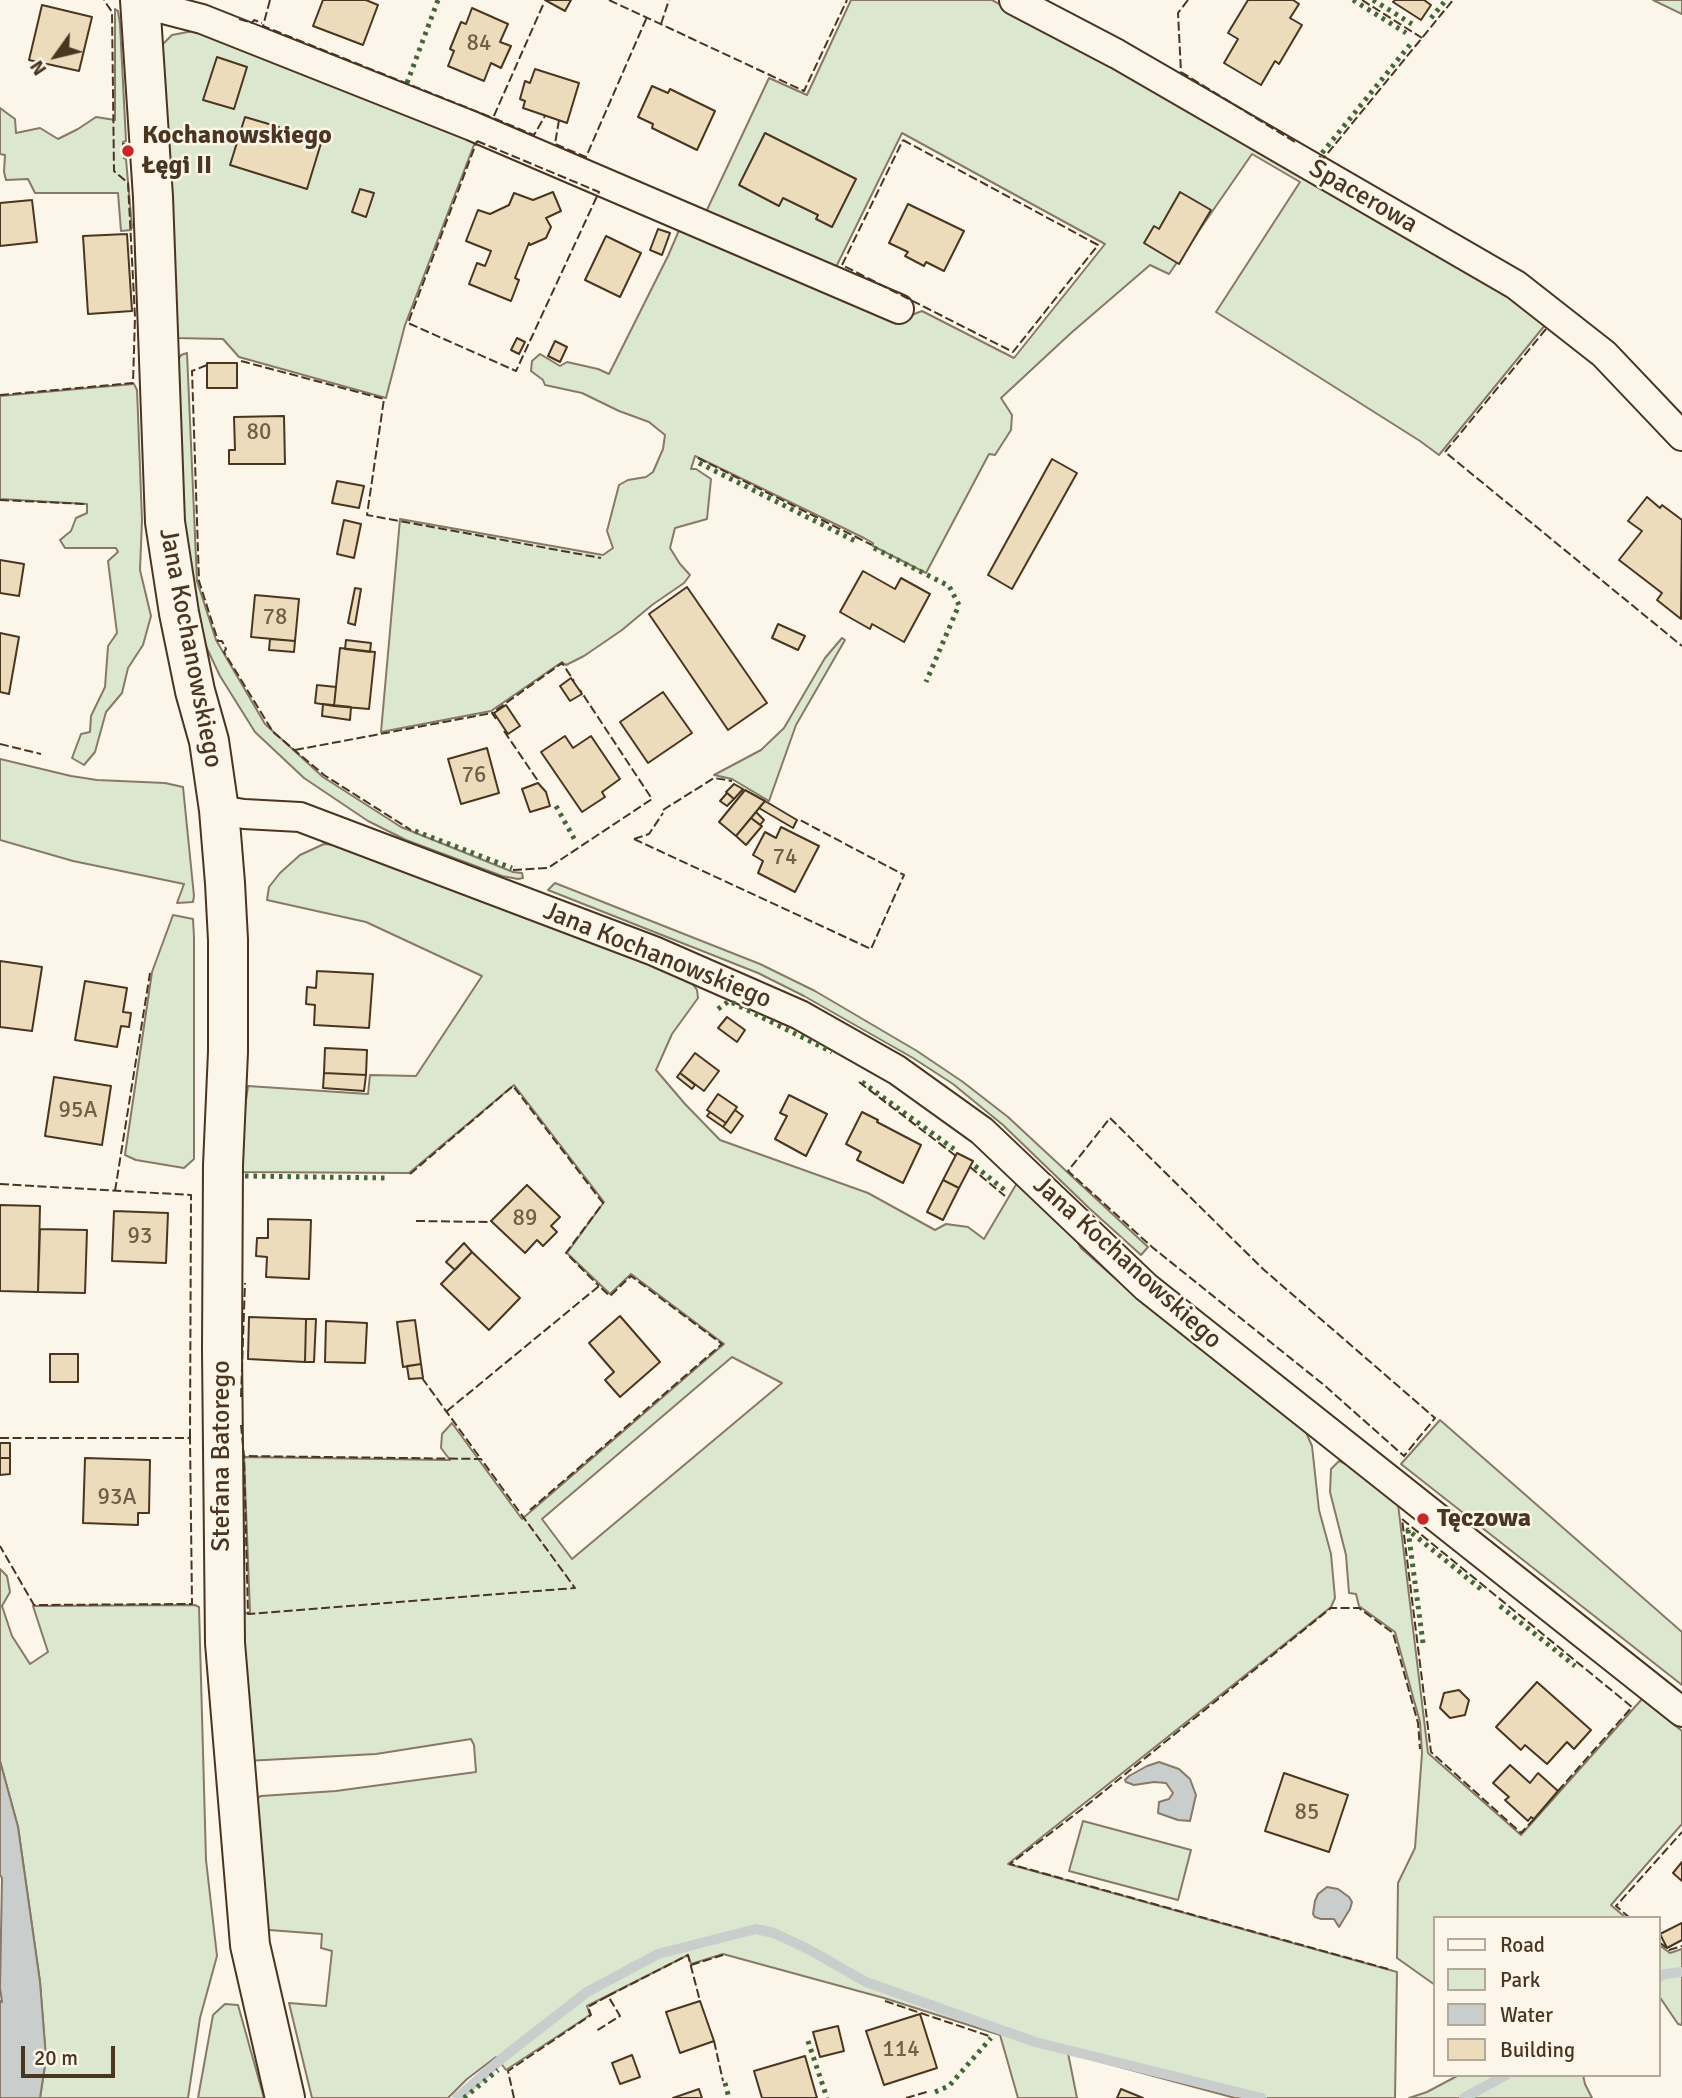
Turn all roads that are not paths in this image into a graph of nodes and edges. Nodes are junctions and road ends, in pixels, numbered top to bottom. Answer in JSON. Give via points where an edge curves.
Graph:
{"nodes":[{"id":1,"x":1014,"y":0,"type":"edge"},
{"id":2,"x":140,"y":2,"type":"edge"},
{"id":3,"x":899,"y":309,"type":"dead end"},
{"id":4,"x":1682,"y":436,"type":"edge"},
{"id":5,"x":219,"y":810,"type":"junction"},
{"id":6,"x":1682,"y":1712,"type":"edge"},
{"id":7,"x":285,"y":2098,"type":"edge"}],
"edges":[{"from":1,"to":4,"type":"street","name":"Spacerowa","via":[[1117,54],[1516,285],[1604,354]]},
{"from":2,"to":3,"type":"street","via":[[202,19],[472,126]]},
{"from":2,"to":5,"type":"street","name":"Jana Kochanowskiego","via":[[153,197],[165,522],[178,613],[209,741]]},
{"from":5,"to":6,"type":"street","name":"Jana Kochanowskiego","via":[[300,817],[654,951],[800,1015],[897,1070],[982,1132],[1146,1287]]},
{"from":5,"to":7,"type":"street","name":"Stefana Batorego","via":[[228,940],[222,1350],[225,1643],[250,1945]]}]}
